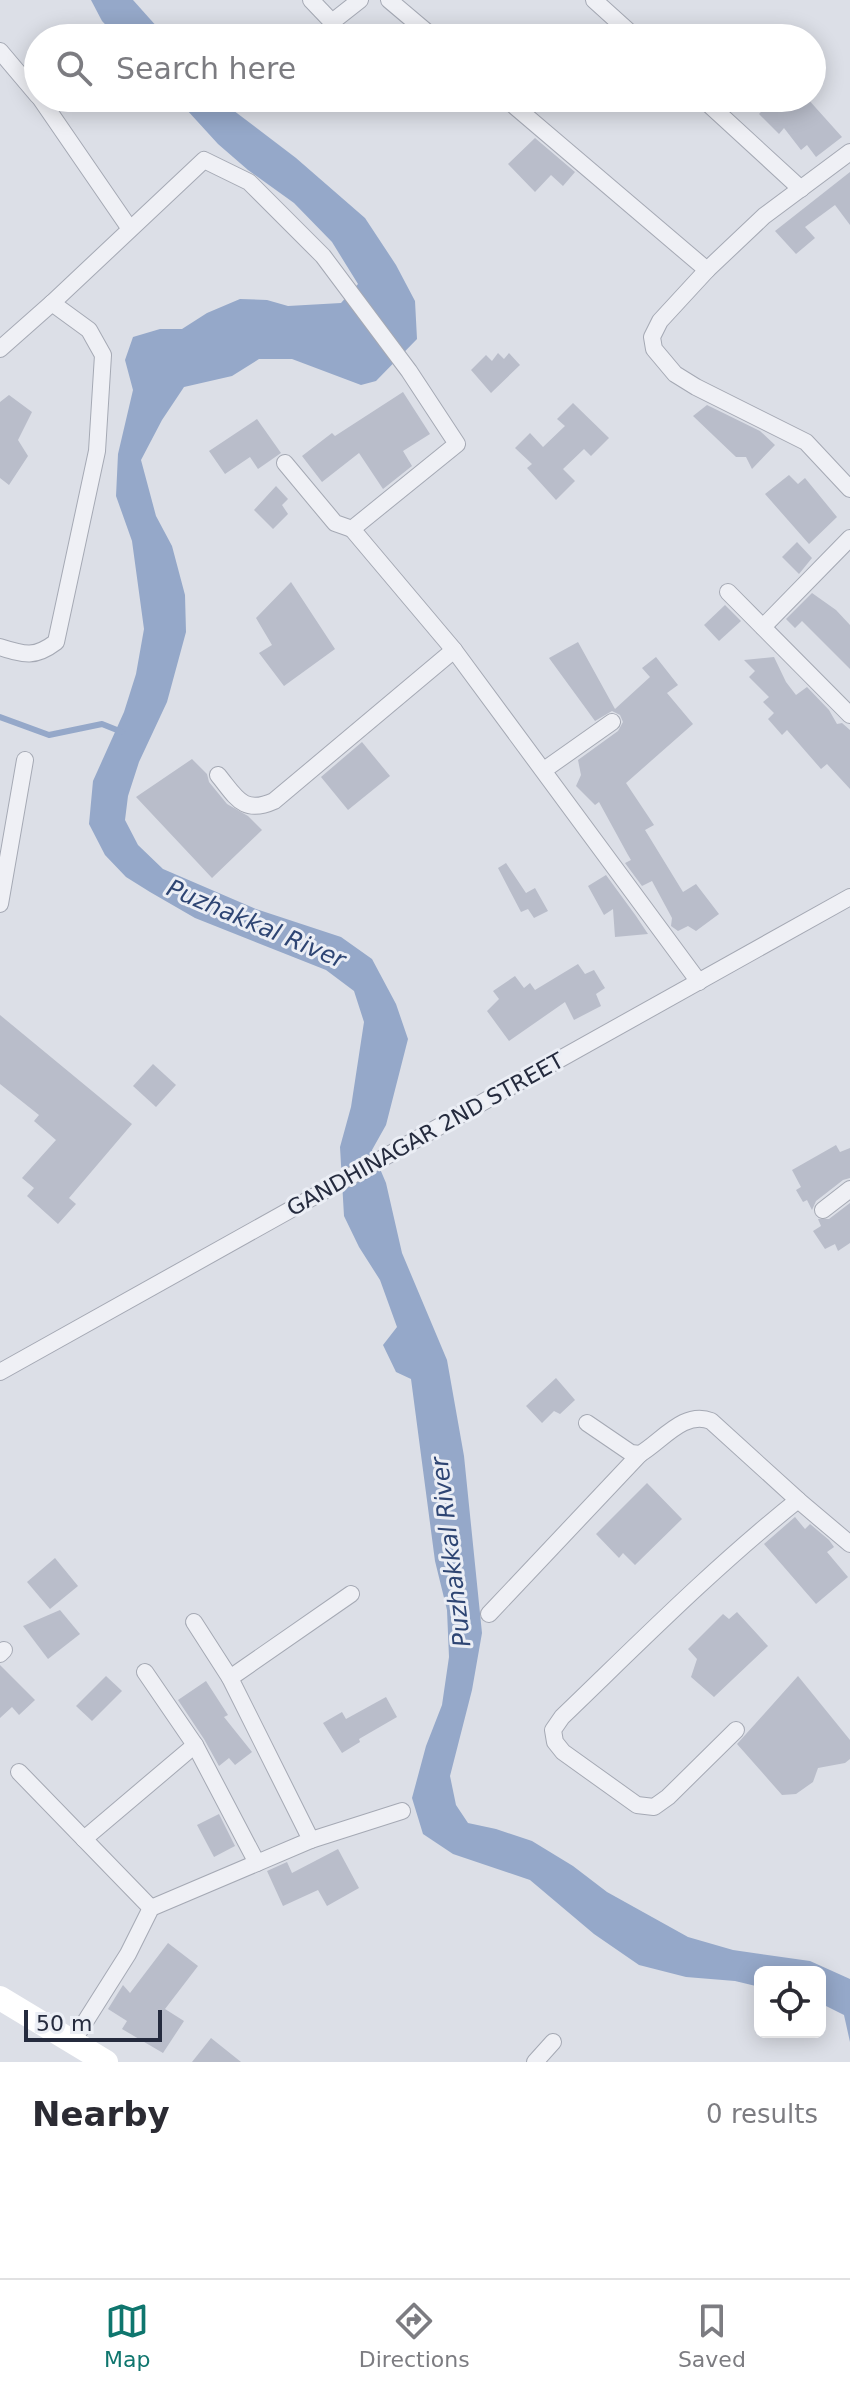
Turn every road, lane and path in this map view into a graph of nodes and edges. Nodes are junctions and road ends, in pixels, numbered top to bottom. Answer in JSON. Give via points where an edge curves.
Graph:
{"nodes":[{"id":1,"x":311,"y":0,"type":"edge"},
{"id":2,"x":360,"y":0,"type":"edge"},
{"id":3,"x":389,"y":0,"type":"edge"},
{"id":4,"x":594,"y":0,"type":"edge"},
{"id":5,"x":417,"y":24,"type":"edge"},
{"id":6,"x":621,"y":24,"type":"edge"},
{"id":7,"x":0,"y":51,"type":"edge"},
{"id":8,"x":24,"y":79,"type":"edge"},
{"id":9,"x":49,"y":112,"type":"edge"},
{"id":10,"x":521,"y":112,"type":"edge"},
{"id":11,"x":717,"y":112,"type":"edge"},
{"id":12,"x":850,"y":152,"type":"edge"},
{"id":13,"x":801,"y":189,"type":"junction"},
{"id":14,"x":130,"y":229,"type":"junction"},
{"id":15,"x":707,"y":270,"type":"junction"},
{"id":16,"x":52,"y":303,"type":"junction"},
{"id":17,"x":0,"y":349,"type":"edge"},
{"id":18,"x":285,"y":463,"type":"dead end"},
{"id":19,"x":850,"y":489,"type":"edge"},
{"id":20,"x":352,"y":529,"type":"junction"},
{"id":21,"x":850,"y":538,"type":"edge"},
{"id":22,"x":728,"y":592,"type":"dead end"},
{"id":23,"x":763,"y":627,"type":"junction"},
{"id":24,"x":0,"y":647,"type":"edge"},
{"id":25,"x":454,"y":650,"type":"junction"},
{"id":26,"x":850,"y":715,"type":"edge"},
{"id":27,"x":612,"y":722,"type":"dead end"},
{"id":28,"x":25,"y":760,"type":"dead end"},
{"id":29,"x":544,"y":770,"type":"junction"},
{"id":30,"x":218,"y":775,"type":"dead end"},
{"id":31,"x":850,"y":897,"type":"edge"},
{"id":32,"x":0,"y":904,"type":"edge"},
{"id":33,"x":699,"y":982,"type":"junction"},
{"id":34,"x":850,"y":1189,"type":"edge"},
{"id":35,"x":823,"y":1210,"type":"dead end"},
{"id":36,"x":0,"y":1372,"type":"edge"},
{"id":37,"x":587,"y":1423,"type":"dead end"},
{"id":38,"x":640,"y":1454,"type":"junction"},
{"id":39,"x":798,"y":1500,"type":"junction"},
{"id":40,"x":850,"y":1544,"type":"edge"},
{"id":41,"x":351,"y":1594,"type":"dead end"},
{"id":42,"x":489,"y":1614,"type":"dead end"},
{"id":43,"x":194,"y":1622,"type":"dead end"},
{"id":44,"x":145,"y":1672,"type":"dead end"},
{"id":45,"x":230,"y":1678,"type":"junction"},
{"id":46,"x":736,"y":1730,"type":"dead end"},
{"id":47,"x":195,"y":1745,"type":"junction"},
{"id":48,"x":19,"y":1772,"type":"dead end"},
{"id":49,"x":402,"y":1811,"type":"dead end"},
{"id":50,"x":84,"y":1839,"type":"junction"},
{"id":51,"x":311,"y":1840,"type":"junction"},
{"id":52,"x":257,"y":1863,"type":"junction"},
{"id":53,"x":151,"y":1908,"type":"junction"},
{"id":54,"x":0,"y":1998,"type":"edge"},
{"id":55,"x":73,"y":2041,"type":"junction"},
{"id":56,"x":553,"y":2042,"type":"dead end"},
{"id":57,"x":106,"y":2062,"type":"edge"},
{"id":58,"x":535,"y":2062,"type":"edge"}],
"edges":[{"from":1,"to":2,"type":"street","via":[[332,22]]},
{"from":3,"to":5,"type":"street"},
{"from":4,"to":6,"type":"street"},
{"from":7,"to":8,"type":"street"},
{"from":9,"to":14,"type":"street"},
{"from":10,"to":15,"type":"street"},
{"from":11,"to":13,"type":"street"},
{"from":12,"to":13,"type":"street"},
{"from":13,"to":15,"type":"street"},
{"from":14,"to":16,"type":"street"},
{"from":14,"to":20,"type":"street","via":[[204,160],[249,182],[323,256],[409,371],[457,444]]},
{"from":15,"to":19,"type":"street","via":[[660,321],[652,337],[654,349],[675,374],[696,387],[806,442]]},
{"from":16,"to":17,"type":"street"},
{"from":16,"to":24,"type":"street","via":[[89,330],[103,355],[97,451],[56,642],[42,653]]},
{"from":18,"to":20,"type":"street","via":[[335,523]]},
{"from":20,"to":25,"type":"street"},
{"from":21,"to":23,"type":"street"},
{"from":22,"to":23,"type":"street"},
{"from":23,"to":26,"type":"street"},
{"from":25,"to":29,"type":"street"},
{"from":25,"to":30,"type":"street","via":[[274,801],[259,808],[241,803]]},
{"from":27,"to":29,"type":"street"},
{"from":28,"to":32,"type":"street"},
{"from":29,"to":33,"type":"street"},
{"from":31,"to":33,"type":"street","name":"GANDHINAGAR 2ND STREET"},
{"from":33,"to":36,"type":"street","name":"GANDHINAGAR 2ND STREET"},
{"from":34,"to":35,"type":"street"},
{"from":37,"to":38,"type":"street"},
{"from":38,"to":39,"type":"street","via":[[686,1420],[701,1417]]},
{"from":38,"to":42,"type":"street"},
{"from":39,"to":40,"type":"street"},
{"from":39,"to":46,"type":"street","via":[[706,1579],[553,1730],[563,1752],[637,1805],[654,1807]]},
{"from":41,"to":45,"type":"street"},
{"from":43,"to":45,"type":"street"},
{"from":44,"to":47,"type":"street"},
{"from":45,"to":51,"type":"street"},
{"from":47,"to":50,"type":"street"},
{"from":47,"to":52,"type":"street"},
{"from":48,"to":50,"type":"street"},
{"from":49,"to":51,"type":"street"},
{"from":50,"to":53,"type":"street"},
{"from":51,"to":52,"type":"street"},
{"from":52,"to":53,"type":"street"},
{"from":53,"to":55,"type":"street"},
{"from":54,"to":55,"type":"main road"},
{"from":55,"to":57,"type":"main road"},
{"from":56,"to":58,"type":"street"}]}
